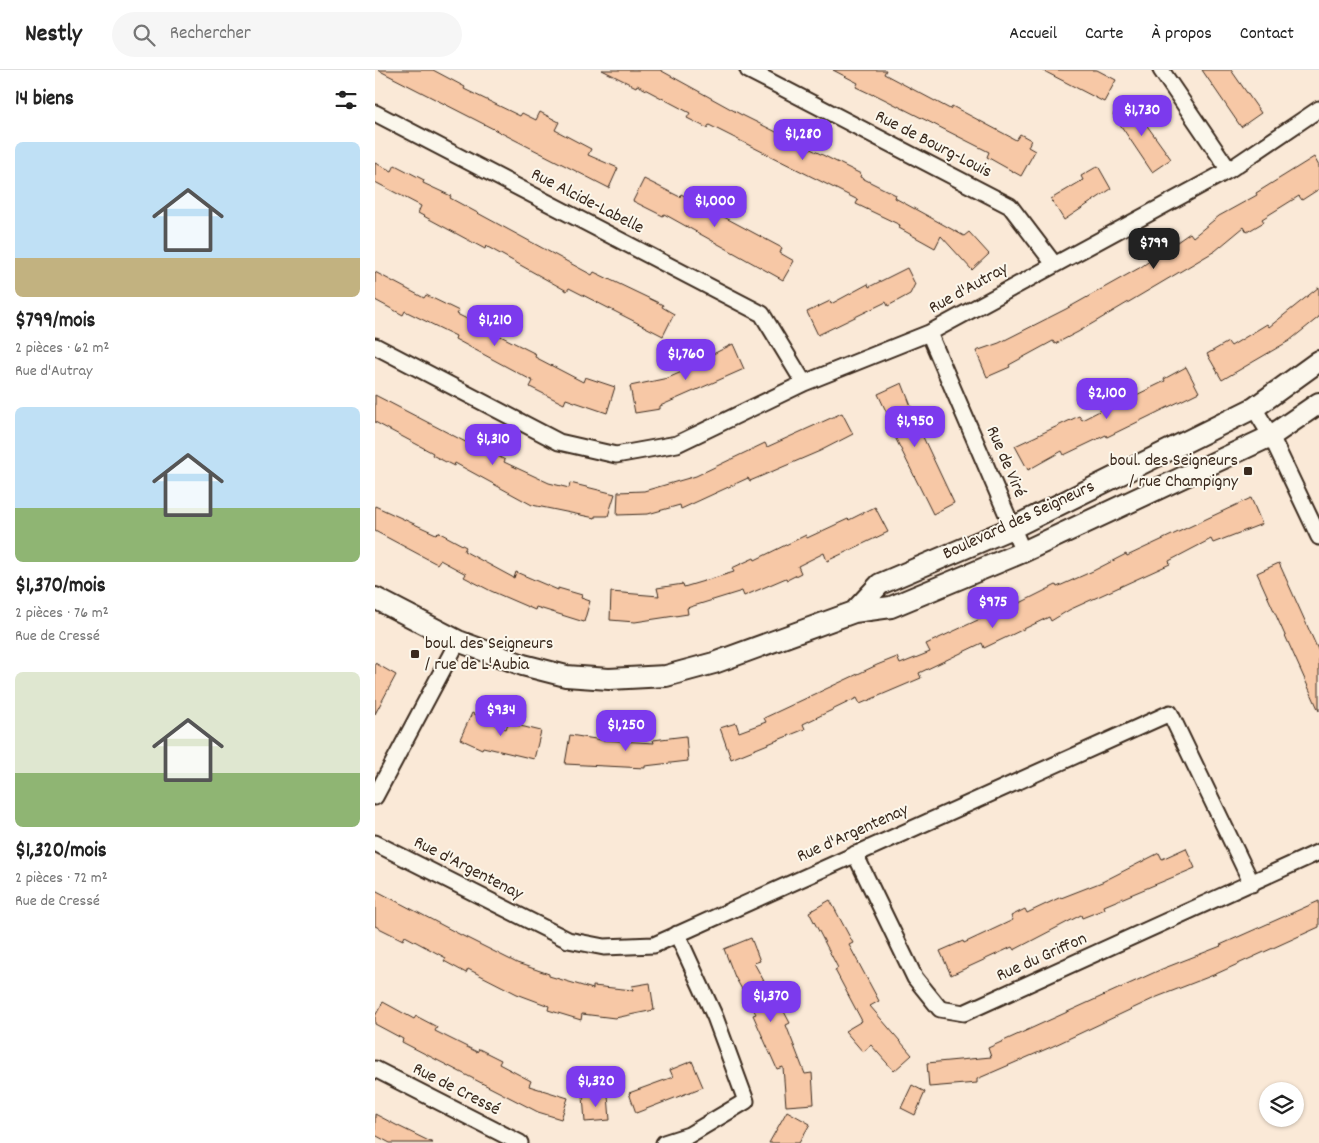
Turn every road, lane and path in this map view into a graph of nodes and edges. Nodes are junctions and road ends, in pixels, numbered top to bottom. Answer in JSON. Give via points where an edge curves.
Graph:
{"nodes":[{"id":1,"x":747,"y":70,"type":"edge"},
{"id":2,"x":1161,"y":70,"type":"edge"},
{"id":3,"x":1319,"y":109,"type":"edge"},
{"id":4,"x":375,"y":113,"type":"edge"},
{"id":5,"x":1229,"y":170,"type":"junction"},
{"id":6,"x":1054,"y":264,"type":"junction"},
{"id":7,"x":929,"y":333,"type":"junction"},
{"id":8,"x":375,"y":346,"type":"edge"},
{"id":9,"x":1319,"y":361,"type":"edge"},
{"id":10,"x":804,"y":383,"type":"junction"},
{"id":11,"x":1319,"y":403,"type":"edge"},
{"id":12,"x":1254,"y":408,"type":"junction"},
{"id":13,"x":1271,"y":436,"type":"junction"},
{"id":14,"x":1012,"y":528,"type":"junction"},
{"id":15,"x":1319,"y":537,"type":"edge"},
{"id":16,"x":1023,"y":552,"type":"junction"},
{"id":17,"x":375,"y":598,"type":"edge"},
{"id":18,"x":854,"y":612,"type":"junction"},
{"id":19,"x":458,"y":641,"type":"junction"},
{"id":20,"x":375,"y":797,"type":"edge"},
{"id":21,"x":375,"y":843,"type":"edge"},
{"id":22,"x":1319,"y":852,"type":"edge"},
{"id":23,"x":855,"y":854,"type":"junction"},
{"id":24,"x":1252,"y":884,"type":"junction"},
{"id":25,"x":677,"y":934,"type":"junction"},
{"id":26,"x":375,"y":1069,"type":"edge"},
{"id":27,"x":520,"y":1143,"type":"edge"},
{"id":28,"x":664,"y":1143,"type":"edge"}],
"edges":[{"from":1,"to":6,"type":"street","name":"Rue de Bourg-Louis","via":[[1010,206]]},
{"from":2,"to":5,"type":"street"},
{"from":3,"to":5,"type":"street","name":"Rue d'Autray"},
{"from":4,"to":10,"type":"street","name":"Rue Alcide-Labelle","via":[[762,314]]},
{"from":5,"to":6,"type":"street","name":"Rue d'Autray"},
{"from":6,"to":7,"type":"street","name":"Rue d'Autray"},
{"from":7,"to":10,"type":"street","name":"Rue d'Autray"},
{"from":7,"to":14,"type":"street","name":"Rue de Viré"},
{"from":8,"to":10,"type":"street","name":"Rue d'Autray","via":[[559,442],[616,454],[677,444]]},
{"from":9,"to":12,"type":"street","name":"Boulevard des Seigneurs"},
{"from":11,"to":13,"type":"street","name":"Boulevard des Seigneurs"},
{"from":12,"to":13,"type":"street"},
{"from":12,"to":14,"type":"street","name":"Boulevard des Seigneurs"},
{"from":13,"to":15,"type":"street"},
{"from":13,"to":16,"type":"street","name":"Boulevard des Seigneurs"},
{"from":14,"to":16,"type":"street","name":"Rue de Viré"},
{"from":14,"to":18,"type":"street","name":"Boulevard des Seigneurs","via":[[880,584]]},
{"from":16,"to":18,"type":"street","name":"Boulevard des Seigneurs","via":[[891,608]]},
{"from":17,"to":19,"type":"street","name":"Boulevard des Seigneurs"},
{"from":18,"to":19,"type":"street","name":"Boulevard des Seigneurs","via":[[714,663],[666,676],[609,679],[566,676],[523,665]]},
{"from":19,"to":20,"type":"street"},
{"from":21,"to":25,"type":"street","name":"Rue d'Argentenay","via":[[568,940],[629,948],[654,945]]},
{"from":22,"to":24,"type":"street","name":"Rue du Griffon"},
{"from":23,"to":24,"type":"street","name":"Rue du Griffon","via":[[915,978],[941,1009],[964,1013]]},
{"from":23,"to":24,"type":"street","name":"Rue d'Argentenay","via":[[1170,712]]},
{"from":23,"to":25,"type":"street","name":"Rue d'Argentenay"},
{"from":25,"to":28,"type":"street","via":[[715,1017],[746,1101],[689,1135]]},
{"from":26,"to":27,"type":"street","name":"Rue de Cressé"}]}
